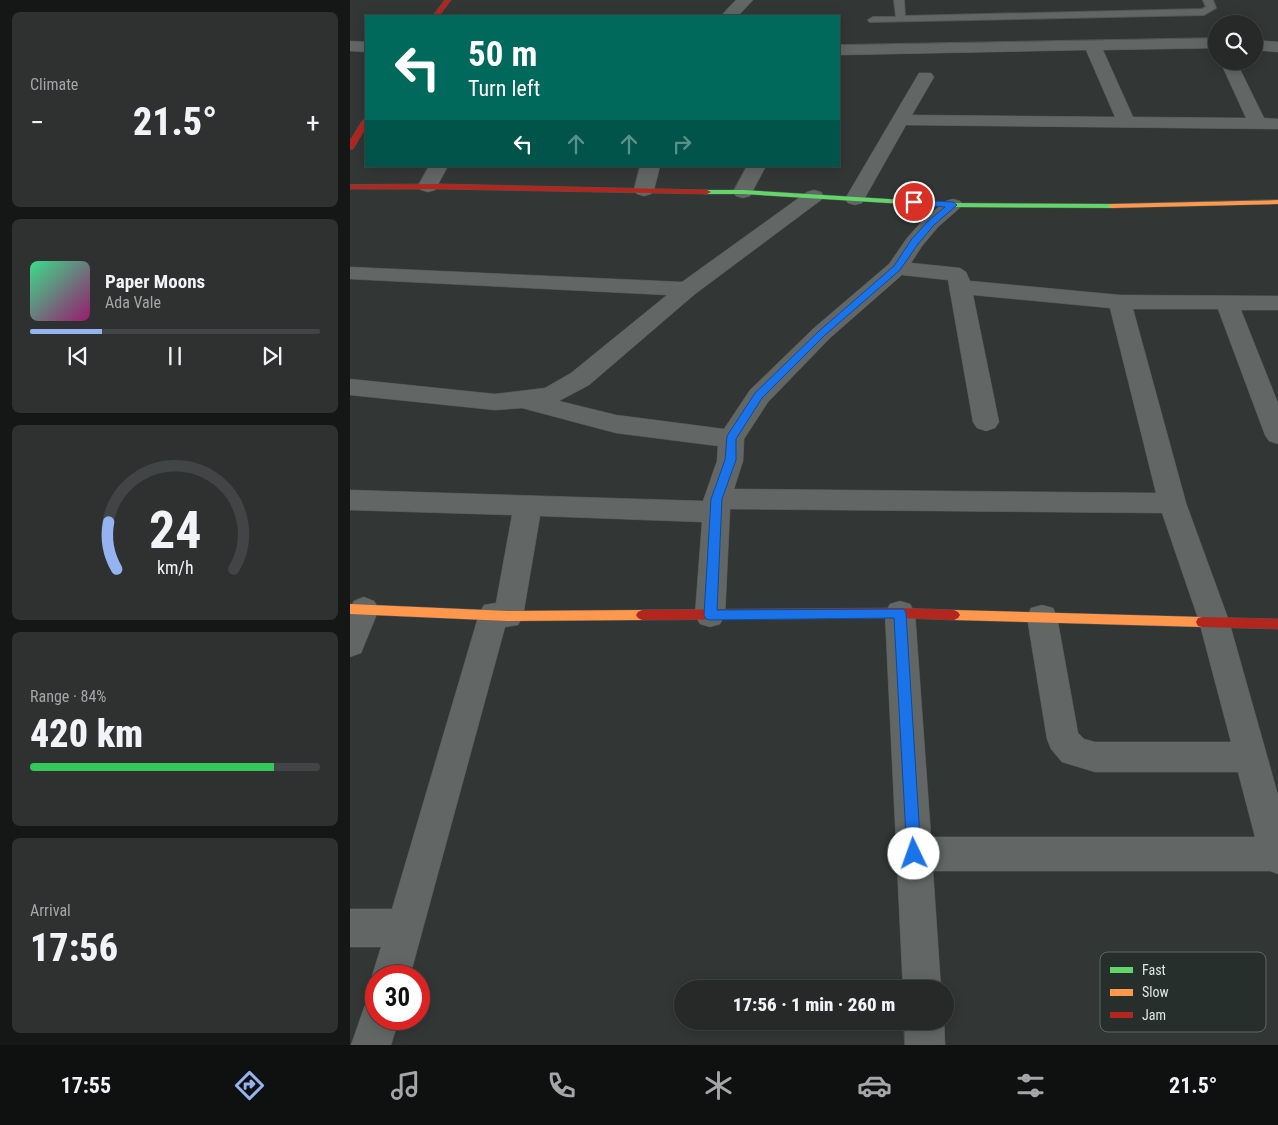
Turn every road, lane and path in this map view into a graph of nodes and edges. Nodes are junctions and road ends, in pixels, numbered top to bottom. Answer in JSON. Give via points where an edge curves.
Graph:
{"nodes":[{"id":1,"x":448,"y":0,"type":"edge"},
{"id":2,"x":745,"y":0,"type":"edge"},
{"id":3,"x":899,"y":0,"type":"edge"},
{"id":4,"x":1208,"y":0,"type":"edge"},
{"id":5,"x":437,"y":15,"type":"edge"},
{"id":6,"x":730,"y":15,"type":"edge"},
{"id":7,"x":902,"y":19,"type":"junction"},
{"id":8,"x":873,"y":20,"type":"dead end"},
{"id":9,"x":1208,"y":43,"type":"edge"},
{"id":10,"x":1092,"y":44,"type":"junction"},
{"id":11,"x":350,"y":46,"type":"edge"},
{"id":12,"x":1263,"y":46,"type":"edge"},
{"id":13,"x":365,"y":47,"type":"edge"},
{"id":14,"x":1278,"y":47,"type":"edge"},
{"id":15,"x":840,"y":50,"type":"edge"},
{"id":16,"x":1232,"y":70,"type":"edge"},
{"id":17,"x":925,"y":77,"type":"dead end"},
{"id":18,"x":900,"y":120,"type":"junction"},
{"id":19,"x":1126,"y":122,"type":"junction"},
{"id":20,"x":365,"y":124,"type":"edge"},
{"id":21,"x":1258,"y":124,"type":"junction"},
{"id":22,"x":1278,"y":124,"type":"edge"},
{"id":23,"x":350,"y":146,"type":"edge"},
{"id":24,"x":438,"y":167,"type":"edge"},
{"id":25,"x":650,"y":167,"type":"edge"},
{"id":26,"x":756,"y":167,"type":"edge"},
{"id":27,"x":428,"y":186,"type":"junction"},
{"id":28,"x":350,"y":187,"type":"edge"},
{"id":29,"x":644,"y":190,"type":"junction"},
{"id":30,"x":743,"y":192,"type":"junction"},
{"id":31,"x":814,"y":196,"type":"junction"},
{"id":32,"x":855,"y":199,"type":"junction"},
{"id":33,"x":1278,"y":202,"type":"edge"},
{"id":34,"x":953,"y":205,"type":"junction"},
{"id":35,"x":897,"y":268,"type":"junction"},
{"id":36,"x":350,"y":273,"type":"edge"},
{"id":37,"x":959,"y":287,"type":"junction"},
{"id":38,"x":687,"y":289,"type":"junction"},
{"id":39,"x":1120,"y":302,"type":"junction"},
{"id":40,"x":1227,"y":303,"type":"junction"},
{"id":41,"x":1278,"y":303,"type":"edge"},
{"id":42,"x":350,"y":387,"type":"edge"},
{"id":43,"x":522,"y":400,"type":"junction"},
{"id":44,"x":986,"y":422,"type":"dead end"},
{"id":45,"x":1278,"y":435,"type":"edge"},
{"id":46,"x":731,"y":439,"type":"junction"},
{"id":47,"x":350,"y":500,"type":"edge"},
{"id":48,"x":1172,"y":503,"type":"junction"},
{"id":49,"x":528,"y":505,"type":"junction"},
{"id":50,"x":716,"y":506,"type":"junction"},
{"id":51,"x":357,"y":609,"type":"edge"},
{"id":52,"x":900,"y":613,"type":"junction"},
{"id":53,"x":501,"y":615,"type":"junction"},
{"id":54,"x":710,"y":615,"type":"junction"},
{"id":55,"x":1042,"y":618,"type":"junction"},
{"id":56,"x":1214,"y":621,"type":"junction"},
{"id":57,"x":1278,"y":624,"type":"edge"},
{"id":58,"x":350,"y":644,"type":"edge"},
{"id":59,"x":1251,"y":757,"type":"junction"},
{"id":60,"x":914,"y":854,"type":"junction"},
{"id":61,"x":1278,"y":856,"type":"edge"},
{"id":62,"x":350,"y":928,"type":"edge"},
{"id":63,"x":405,"y":928,"type":"junction"},
{"id":64,"x":394,"y":965,"type":"edge"},
{"id":65,"x":921,"y":980,"type":"edge"},
{"id":66,"x":376,"y":1030,"type":"edge"},
{"id":67,"x":924,"y":1030,"type":"edge"},
{"id":68,"x":371,"y":1045,"type":"edge"},
{"id":69,"x":925,"y":1045,"type":"edge"}],
"edges":[{"from":1,"to":5,"type":"street"},
{"from":2,"to":6,"type":"street"},
{"from":3,"to":7,"type":"lane"},
{"from":4,"to":7,"type":"lane","via":[[1211,8],[1204,12]]},
{"from":7,"to":8,"type":"lane"},
{"from":9,"to":10,"type":"street"},
{"from":10,"to":15,"type":"street"},
{"from":10,"to":19,"type":"street"},
{"from":11,"to":13,"type":"street"},
{"from":12,"to":14,"type":"street"},
{"from":16,"to":21,"type":"street"},
{"from":17,"to":18,"type":"street"},
{"from":18,"to":19,"type":"street"},
{"from":18,"to":32,"type":"street"},
{"from":19,"to":21,"type":"street"},
{"from":20,"to":23,"type":"street"},
{"from":21,"to":22,"type":"street"},
{"from":24,"to":27,"type":"street"},
{"from":25,"to":29,"type":"street"},
{"from":26,"to":30,"type":"street"},
{"from":27,"to":28,"type":"street"},
{"from":27,"to":29,"type":"street"},
{"from":29,"to":30,"type":"street"},
{"from":30,"to":31,"type":"street"},
{"from":31,"to":32,"type":"street"},
{"from":31,"to":38,"type":"street"},
{"from":32,"to":34,"type":"street"},
{"from":33,"to":34,"type":"street","via":[[1157,206]]},
{"from":34,"to":35,"type":"street","via":[[914,242]]},
{"from":35,"to":37,"type":"street","via":[[952,273],[958,277]]},
{"from":35,"to":46,"type":"street","via":[[822,333],[759,396]]},
{"from":36,"to":38,"type":"street"},
{"from":37,"to":39,"type":"street"},
{"from":37,"to":44,"type":"street"},
{"from":38,"to":43,"type":"street","via":[[580,378],[552,395]]},
{"from":39,"to":40,"type":"street"},
{"from":39,"to":48,"type":"street"},
{"from":40,"to":41,"type":"street"},
{"from":40,"to":45,"type":"street"},
{"from":42,"to":43,"type":"street","via":[[495,402]]},
{"from":43,"to":46,"type":"street","via":[[616,424]]},
{"from":46,"to":50,"type":"street","via":[[730,460]]},
{"from":47,"to":49,"type":"street"},
{"from":48,"to":50,"type":"street"},
{"from":48,"to":56,"type":"street"},
{"from":49,"to":50,"type":"street"},
{"from":49,"to":53,"type":"street"},
{"from":50,"to":54,"type":"street"},
{"from":51,"to":53,"type":"street"},
{"from":51,"to":58,"type":"street"},
{"from":52,"to":54,"type":"street"},
{"from":52,"to":55,"type":"street"},
{"from":52,"to":60,"type":"street"},
{"from":53,"to":54,"type":"street"},
{"from":53,"to":63,"type":"street"},
{"from":55,"to":56,"type":"street"},
{"from":55,"to":59,"type":"street","via":[[1063,739],[1074,752],[1095,757]]},
{"from":56,"to":57,"type":"street"},
{"from":56,"to":59,"type":"street"},
{"from":59,"to":61,"type":"street"},
{"from":60,"to":61,"type":"street"},
{"from":60,"to":65,"type":"street"},
{"from":62,"to":63,"type":"street"},
{"from":63,"to":64,"type":"street"},
{"from":66,"to":68,"type":"street"},
{"from":67,"to":69,"type":"street"}]}
